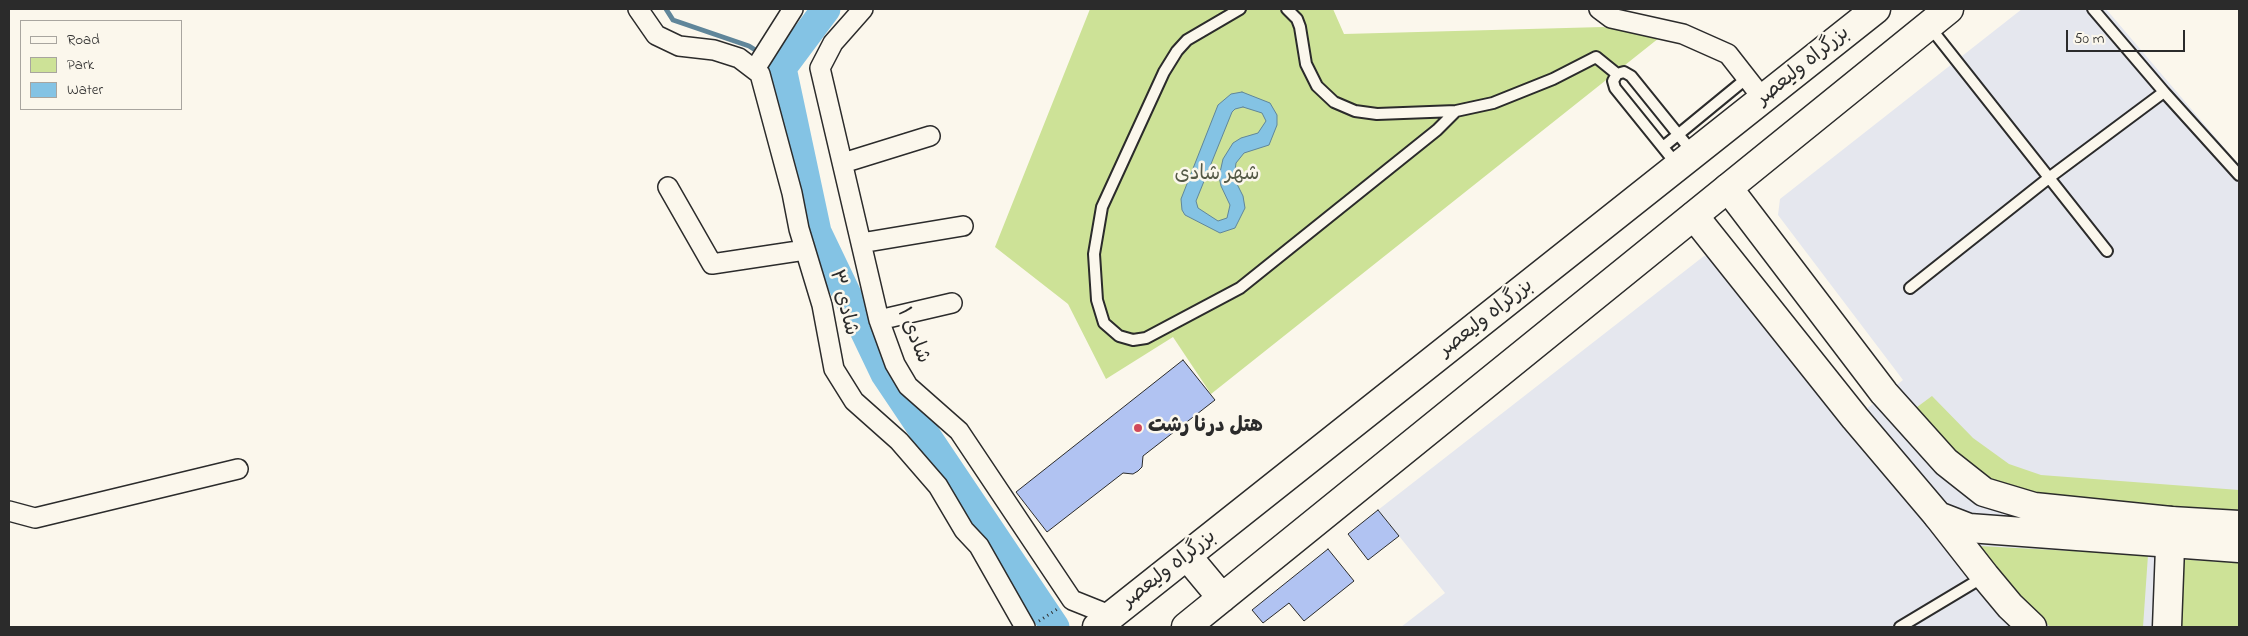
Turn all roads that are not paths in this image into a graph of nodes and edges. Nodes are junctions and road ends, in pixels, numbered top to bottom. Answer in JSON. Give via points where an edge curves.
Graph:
{"nodes":[{"id":1,"x":638,"y":9,"type":"edge"},
{"id":2,"x":793,"y":9,"type":"edge"},
{"id":3,"x":863,"y":9,"type":"edge"},
{"id":4,"x":1240,"y":9,"type":"edge"},
{"id":5,"x":1287,"y":9,"type":"edge"},
{"id":6,"x":1600,"y":9,"type":"edge"},
{"id":7,"x":1876,"y":9,"type":"edge"},
{"id":8,"x":2093,"y":9,"type":"edge"},
{"id":9,"x":1939,"y":17,"type":"edge"},
{"id":10,"x":755,"y":69,"type":"junction"},
{"id":11,"x":1617,"y":74,"type":"junction"},
{"id":12,"x":1747,"y":78,"type":"junction"},
{"id":13,"x":2164,"y":92,"type":"junction"},
{"id":14,"x":1764,"y":100,"type":"junction"},
{"id":15,"x":1456,"y":111,"type":"junction"},
{"id":16,"x":930,"y":136,"type":"dead end"},
{"id":17,"x":1679,"y":151,"type":"junction"},
{"id":18,"x":843,"y":163,"type":"junction"},
{"id":19,"x":2239,"y":175,"type":"edge"},
{"id":20,"x":2050,"y":177,"type":"junction"},
{"id":21,"x":668,"y":187,"type":"dead end"},
{"id":22,"x":1728,"y":188,"type":"junction"},
{"id":23,"x":1694,"y":216,"type":"junction"},
{"id":24,"x":963,"y":226,"type":"dead end"},
{"id":25,"x":861,"y":244,"type":"junction"},
{"id":26,"x":805,"y":250,"type":"junction"},
{"id":27,"x":2107,"y":251,"type":"dead end"},
{"id":28,"x":1910,"y":288,"type":"dead end"},
{"id":29,"x":952,"y":303,"type":"dead end"},
{"id":30,"x":879,"y":320,"type":"junction"},
{"id":31,"x":1865,"y":370,"type":"junction"},
{"id":32,"x":1837,"y":394,"type":"junction"},
{"id":33,"x":1931,"y":447,"type":"junction"},
{"id":34,"x":238,"y":469,"type":"dead end"},
{"id":35,"x":1900,"y":470,"type":"junction"},
{"id":36,"x":9,"y":511,"type":"edge"},
{"id":37,"x":1938,"y":516,"type":"junction"},
{"id":38,"x":2239,"y":525,"type":"edge"},
{"id":39,"x":2170,"y":532,"type":"junction"},
{"id":40,"x":2239,"y":548,"type":"edge"},
{"id":41,"x":1187,"y":556,"type":"junction"},
{"id":42,"x":1985,"y":576,"type":"junction"},
{"id":43,"x":1222,"y":598,"type":"junction"},
{"id":44,"x":2022,"y":621,"type":"edge"},
{"id":45,"x":1104,"y":622,"type":"edge"},
{"id":46,"x":1031,"y":625,"type":"edge"},
{"id":47,"x":1186,"y":627,"type":"edge"},
{"id":48,"x":1900,"y":627,"type":"edge"},
{"id":49,"x":2167,"y":627,"type":"edge"}],
"edges":[{"from":1,"to":10,"type":"street","via":[[656,35],[679,46],[714,50],[739,58]]},
{"from":2,"to":10,"type":"street"},
{"from":3,"to":18,"type":"street","name":"شادی ۱","via":[[833,43],[820,68]]},
{"from":4,"to":15,"type":"lane","via":[[1187,40],[1177,51],[1164,72],[1102,208],[1094,254],[1097,300],[1104,322],[1119,336],[1133,340],[1146,338],[1240,288]]},
{"from":5,"to":15,"type":"lane","via":[[1300,27],[1311,76],[1334,102],[1365,113]]},
{"from":6,"to":12,"type":"street","via":[[1611,18],[1683,34],[1728,54]]},
{"from":7,"to":14,"type":"main road","name":"بزرگراه ولیعصر"},
{"from":8,"to":13,"type":"lane"},
{"from":9,"to":20,"type":"lane"},
{"from":9,"to":22,"type":"main road"},
{"from":10,"to":26,"type":"street","name":"شادی ۳","via":[[760,74]]},
{"from":11,"to":15,"type":"lane","via":[[1596,58],[1493,103]]},
{"from":11,"to":17,"type":"lane","via":[[1624,72],[1631,76]]},
{"from":11,"to":17,"type":"lane","via":[[1613,81],[1615,88]]},
{"from":12,"to":14,"type":"street"},
{"from":12,"to":17,"type":"lane"},
{"from":13,"to":19,"type":"lane"},
{"from":13,"to":20,"type":"lane"},
{"from":14,"to":17,"type":"main road","name":"بزرگراه ولیعصر"},
{"from":16,"to":18,"type":"street"},
{"from":17,"to":41,"type":"main road","name":"بزرگراه ولیعصر"},
{"from":18,"to":25,"type":"street","name":"شادی ۱"},
{"from":20,"to":27,"type":"lane"},
{"from":20,"to":28,"type":"lane"},
{"from":21,"to":26,"type":"street","via":[[712,264]]},
{"from":22,"to":23,"type":"main road"},
{"from":22,"to":31,"type":"main road"},
{"from":23,"to":32,"type":"main road"},
{"from":23,"to":43,"type":"main road"},
{"from":24,"to":25,"type":"street"},
{"from":25,"to":30,"type":"street","name":"شادی ۱"},
{"from":26,"to":46,"type":"street","name":"شادی ۳","via":[[822,305],[834,369],[854,401],[898,441],[938,486],[964,530],[979,546]]},
{"from":29,"to":30,"type":"street"},
{"from":30,"to":45,"type":"street","name":"شادی ۱","via":[[895,364],[908,386],[959,431],[1072,600]]},
{"from":31,"to":32,"type":"main road"},
{"from":31,"to":33,"type":"main road"},
{"from":32,"to":35,"type":"main road"},
{"from":33,"to":35,"type":"main road"},
{"from":33,"to":39,"type":"main road","via":[[1984,492],[1992,495],[2034,508]]},
{"from":34,"to":36,"type":"street","via":[[35,518]]},
{"from":35,"to":37,"type":"main road"},
{"from":37,"to":39,"type":"main road","via":[[1969,528]]},
{"from":37,"to":42,"type":"main road"},
{"from":38,"to":39,"type":"main road"},
{"from":39,"to":40,"type":"main road"},
{"from":39,"to":49,"type":"main road"},
{"from":41,"to":43,"type":"main road"},
{"from":41,"to":45,"type":"main road","name":"بزرگراه ولیعصر"},
{"from":42,"to":44,"type":"main road"},
{"from":42,"to":48,"type":"lane"},
{"from":43,"to":47,"type":"main road"}]}
